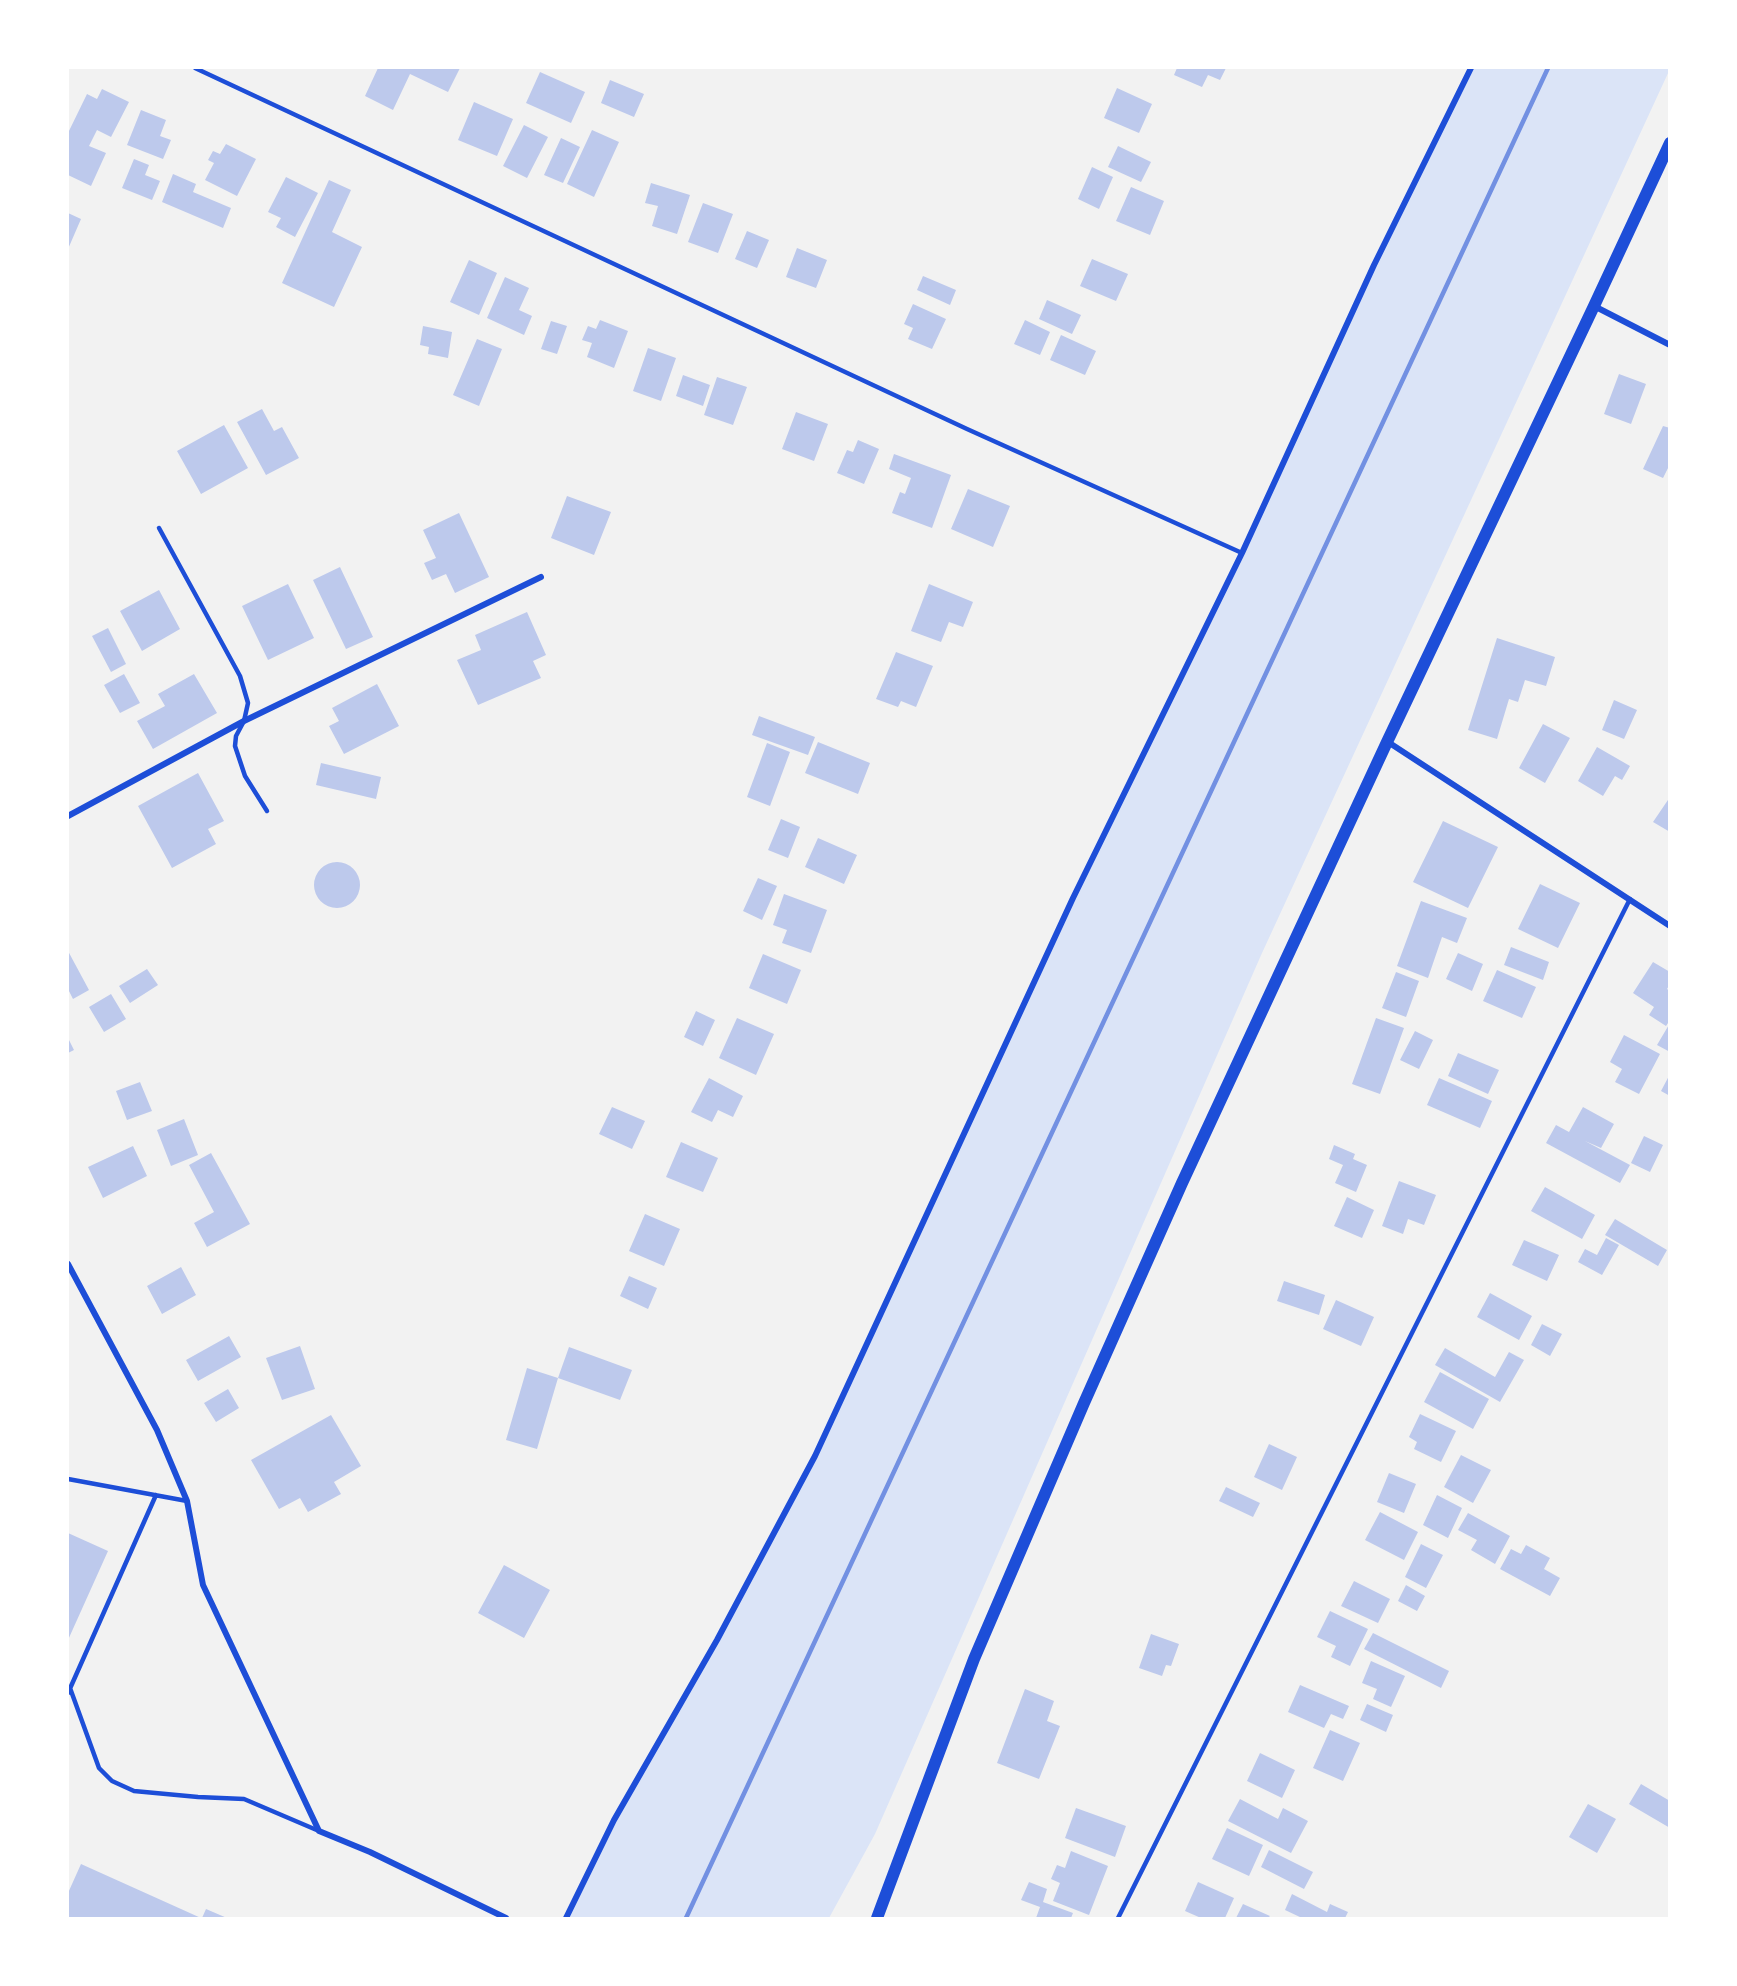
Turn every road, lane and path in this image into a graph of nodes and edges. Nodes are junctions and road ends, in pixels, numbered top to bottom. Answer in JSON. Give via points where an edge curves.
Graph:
{"nodes":[{"id":1,"x":195,"y":68,"type":"edge"},
{"id":2,"x":1471,"y":68,"type":"edge"},
{"id":3,"x":1670,"y":143,"type":"edge"},
{"id":4,"x":1594,"y":306,"type":"junction"},
{"id":5,"x":1670,"y":345,"type":"edge"},
{"id":6,"x":159,"y":528,"type":"dead end"},
{"id":7,"x":1242,"y":553,"type":"junction"},
{"id":8,"x":541,"y":577,"type":"dead end"},
{"id":9,"x":244,"y":721,"type":"junction"},
{"id":10,"x":1387,"y":741,"type":"junction"},
{"id":11,"x":267,"y":811,"type":"dead end"},
{"id":12,"x":68,"y":816,"type":"edge"},
{"id":13,"x":1630,"y":899,"type":"junction"},
{"id":14,"x":1670,"y":926,"type":"edge"},
{"id":15,"x":68,"y":1264,"type":"edge"},
{"id":16,"x":68,"y":1479,"type":"edge"},
{"id":17,"x":156,"y":1495,"type":"junction"},
{"id":18,"x":187,"y":1501,"type":"junction"},
{"id":19,"x":69,"y":1690,"type":"edge"},
{"id":20,"x":319,"y":1831,"type":"junction"},
{"id":21,"x":506,"y":1918,"type":"edge"},
{"id":22,"x":566,"y":1918,"type":"edge"},
{"id":23,"x":877,"y":1918,"type":"edge"},
{"id":24,"x":1118,"y":1918,"type":"edge"}],
"edges":[{"from":1,"to":7,"type":"lane","via":[[967,429]]},
{"from":2,"to":7,"type":"street","via":[[1374,265]]},
{"from":3,"to":4,"type":"main road"},
{"from":4,"to":5,"type":"street"},
{"from":4,"to":10,"type":"main road"},
{"from":6,"to":9,"type":"lane","via":[[240,676],[248,703]]},
{"from":7,"to":22,"type":"street","via":[[1073,898],[815,1456],[717,1640],[614,1820]]},
{"from":8,"to":9,"type":"street"},
{"from":9,"to":11,"type":"lane","via":[[234,746],[245,776]]},
{"from":9,"to":12,"type":"street"},
{"from":10,"to":13,"type":"street"},
{"from":10,"to":23,"type":"main road","via":[[1182,1183],[1066,1445],[974,1659]]},
{"from":13,"to":14,"type":"street"},
{"from":13,"to":24,"type":"lane"},
{"from":15,"to":18,"type":"street","via":[[157,1430]]},
{"from":16,"to":17,"type":"lane"},
{"from":17,"to":18,"type":"lane"},
{"from":17,"to":19,"type":"lane"},
{"from":18,"to":20,"type":"street","via":[[203,1585]]},
{"from":19,"to":20,"type":"lane","via":[[99,1768],[112,1781],[134,1791],[244,1799]]},
{"from":20,"to":21,"type":"street"}]}
